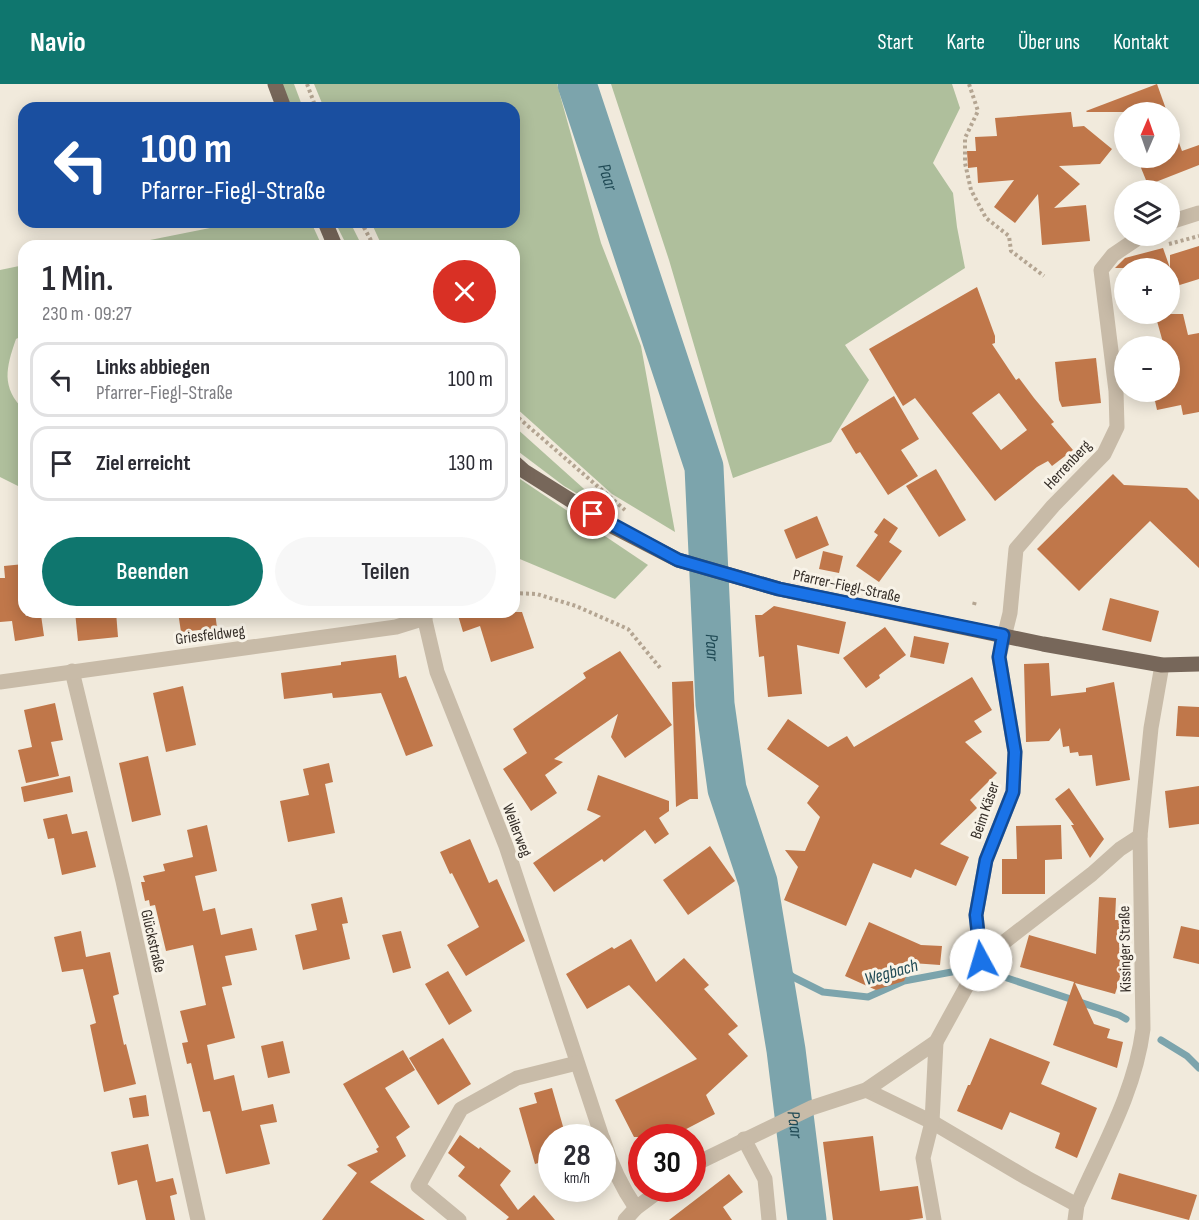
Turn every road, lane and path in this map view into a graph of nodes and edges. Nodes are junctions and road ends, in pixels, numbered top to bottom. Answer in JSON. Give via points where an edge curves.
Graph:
{"nodes":[{"id":1,"x":275,"y":84,"type":"edge"},
{"id":2,"x":307,"y":84,"type":"edge"},
{"id":3,"x":969,"y":84,"type":"edge"},
{"id":4,"x":282,"y":102,"type":"edge"},
{"id":5,"x":314,"y":102,"type":"edge"},
{"id":6,"x":1199,"y":213,"type":"edge"},
{"id":7,"x":1180,"y":219,"type":"edge"},
{"id":8,"x":1199,"y":236,"type":"edge"},
{"id":9,"x":1180,"y":241,"type":"edge"},
{"id":10,"x":1127,"y":246,"type":"edge"},
{"id":11,"x":1044,"y":276,"type":"dead end"},
{"id":12,"x":520,"y":419,"type":"edge"},
{"id":13,"x":520,"y":467,"type":"edge"},
{"id":14,"x":631,"y":514,"type":"dead end"},
{"id":15,"x":520,"y":593,"type":"edge"},
{"id":16,"x":415,"y":618,"type":"edge"},
{"id":17,"x":425,"y":618,"type":"edge"},
{"id":18,"x":1003,"y":635,"type":"junction"},
{"id":19,"x":1199,"y":664,"type":"edge"},
{"id":20,"x":1162,"y":665,"type":"junction"},
{"id":21,"x":661,"y":669,"type":"dead end"},
{"id":22,"x":72,"y":671,"type":"junction"},
{"id":23,"x":0,"y":682,"type":"edge"},
{"id":24,"x":1140,"y":836,"type":"junction"},
{"id":25,"x":981,"y":960,"type":"junction"},
{"id":26,"x":936,"y":1042,"type":"junction"},
{"id":27,"x":577,"y":1063,"type":"junction"},
{"id":28,"x":866,"y":1090,"type":"junction"},
{"id":29,"x":932,"y":1122,"type":"junction"},
{"id":30,"x":598,"y":1124,"type":"edge"},
{"id":31,"x":744,"y":1138,"type":"junction"},
{"id":32,"x":706,"y":1158,"type":"edge"},
{"id":33,"x":616,"y":1174,"type":"edge"},
{"id":34,"x":644,"y":1202,"type":"edge"},
{"id":35,"x":636,"y":1208,"type":"junction"},
{"id":36,"x":1076,"y":1213,"type":"edge"},
{"id":37,"x":198,"y":1220,"type":"edge"},
{"id":38,"x":459,"y":1220,"type":"edge"},
{"id":39,"x":626,"y":1220,"type":"edge"},
{"id":40,"x":769,"y":1220,"type":"edge"},
{"id":41,"x":934,"y":1220,"type":"edge"}],
"edges":[{"from":1,"to":4,"type":"main road"},
{"from":2,"to":5,"type":"path"},
{"from":3,"to":11,"type":"path","via":[[978,111],[965,138],[971,190],[986,219],[1009,236],[1011,251]]},
{"from":6,"to":7,"type":"street"},
{"from":8,"to":9,"type":"path"},
{"from":10,"to":18,"type":"street","name":"Herrenberg","via":[[1101,270],[1117,427],[1104,454],[1016,549],[1010,613]]},
{"from":12,"to":14,"type":"path"},
{"from":13,"to":18,"type":"main road","name":"Pfarrer-Fiegl-Straße","via":[[610,525],[678,560],[779,589]]},
{"from":15,"to":21,"type":"path","via":[[537,594],[576,606],[628,629]]},
{"from":16,"to":22,"type":"street","name":"Griesfeldweg","via":[[384,628]]},
{"from":17,"to":27,"type":"street","name":"Weilerweg","via":[[437,672],[506,846]]},
{"from":18,"to":20,"type":"main road","name":"Pfarrer-Fiegl-Straße"},
{"from":18,"to":25,"type":"street","name":"Beim Käser","via":[[999,657],[1015,752],[1013,792],[986,860],[976,915]]},
{"from":19,"to":20,"type":"main road","name":"Pfarrer-Fiegl-Straße"},
{"from":20,"to":24,"type":"street","name":"Kissinger Straße"},
{"from":22,"to":23,"type":"street","name":"Griesfeldweg"},
{"from":22,"to":37,"type":"street","name":"Glückstraße"},
{"from":24,"to":25,"type":"street"},
{"from":24,"to":36,"type":"street","name":"Kissinger Straße","via":[[1141,1047],[1122,1106]]},
{"from":25,"to":26,"type":"street"},
{"from":26,"to":28,"type":"street"},
{"from":26,"to":29,"type":"street"},
{"from":27,"to":30,"type":"street","name":"Weilerweg"},
{"from":27,"to":38,"type":"street","via":[[517,1078],[461,1109],[418,1186]]},
{"from":28,"to":29,"type":"street"},
{"from":28,"to":31,"type":"street","via":[[811,1108]]},
{"from":29,"to":36,"type":"street","via":[[1027,1178]]},
{"from":29,"to":41,"type":"street","via":[[923,1158]]},
{"from":31,"to":32,"type":"street"},
{"from":31,"to":40,"type":"street","via":[[765,1179]]},
{"from":33,"to":35,"type":"street","name":"Weilerweg"},
{"from":34,"to":35,"type":"street"},
{"from":35,"to":39,"type":"street"}]}
